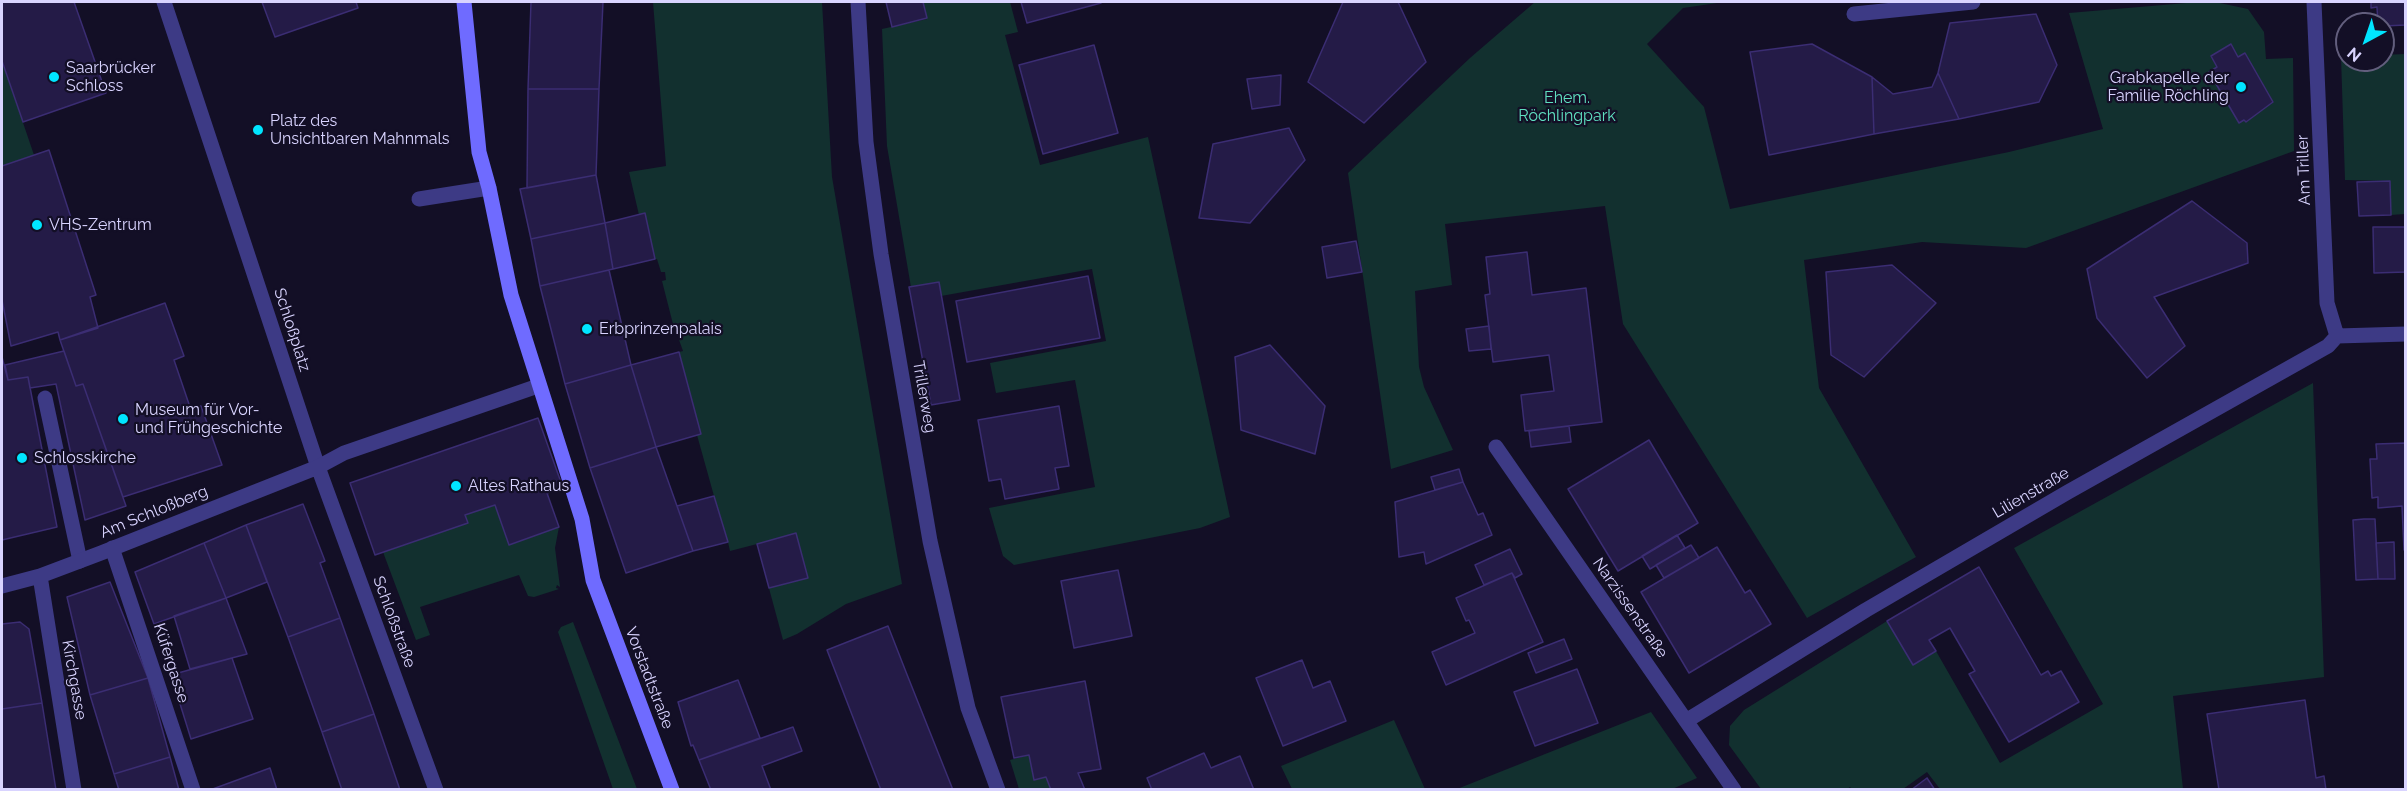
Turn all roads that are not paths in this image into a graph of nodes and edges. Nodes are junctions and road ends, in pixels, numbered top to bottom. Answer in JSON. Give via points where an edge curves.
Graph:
{"nodes":[{"id":1,"x":164,"y":2,"type":"edge"},
{"id":2,"x":464,"y":2,"type":"edge"},
{"id":3,"x":858,"y":2,"type":"edge"},
{"id":4,"x":1973,"y":2,"type":"edge"},
{"id":5,"x":2314,"y":2,"type":"edge"},
{"id":6,"x":1854,"y":14,"type":"dead end"},
{"id":7,"x":489,"y":188,"type":"junction"},
{"id":8,"x":419,"y":199,"type":"dead end"},
{"id":9,"x":2406,"y":334,"type":"edge"},
{"id":10,"x":2337,"y":336,"type":"junction"},
{"id":11,"x":538,"y":386,"type":"junction"},
{"id":12,"x":45,"y":398,"type":"dead end"},
{"id":13,"x":1496,"y":447,"type":"dead end"},
{"id":14,"x":318,"y":467,"type":"junction"},
{"id":15,"x":112,"y":548,"type":"junction"},
{"id":16,"x":80,"y":561,"type":"junction"},
{"id":17,"x":40,"y":576,"type":"junction"},
{"id":18,"x":2,"y":585,"type":"edge"},
{"id":19,"x":1686,"y":721,"type":"junction"},
{"id":20,"x":74,"y":789,"type":"edge"},
{"id":21,"x":193,"y":789,"type":"edge"},
{"id":22,"x":436,"y":789,"type":"edge"},
{"id":23,"x":672,"y":789,"type":"edge"},
{"id":24,"x":999,"y":789,"type":"edge"},
{"id":25,"x":1734,"y":789,"type":"edge"}],
"edges":[{"from":1,"to":14,"type":"street","name":"Schloßplatz"},
{"from":2,"to":7,"type":"main road","via":[[479,152]]},
{"from":3,"to":24,"type":"street","name":"Trillerweg","via":[[866,142],[930,541],[968,708]]},
{"from":4,"to":6,"type":"street"},
{"from":5,"to":10,"type":"street","name":"Am Triller","via":[[2327,303]]},
{"from":7,"to":8,"type":"street"},
{"from":7,"to":11,"type":"main road","via":[[512,295]]},
{"from":9,"to":10,"type":"street"},
{"from":10,"to":19,"type":"street","name":"Lilienstraße","via":[[2328,346],[2068,492]]},
{"from":11,"to":14,"type":"street","via":[[344,453]]},
{"from":11,"to":23,"type":"main road","name":"Vorstadtstraße","via":[[582,519],[593,580]]},
{"from":12,"to":16,"type":"street"},
{"from":13,"to":19,"type":"street","name":"Narzissenstraße"},
{"from":14,"to":15,"type":"street","name":"Am Schloßberg"},
{"from":14,"to":22,"type":"street","name":"Schloßstraße"},
{"from":15,"to":16,"type":"street","name":"Am Schloßberg"},
{"from":15,"to":21,"type":"street","name":"Küfergasse"},
{"from":16,"to":17,"type":"street","name":"Am Schloßberg"},
{"from":17,"to":18,"type":"street","name":"Am Schloßberg"},
{"from":17,"to":20,"type":"street","name":"Kirchgasse"},
{"from":19,"to":25,"type":"street","name":"Narzissenstraße"}]}
